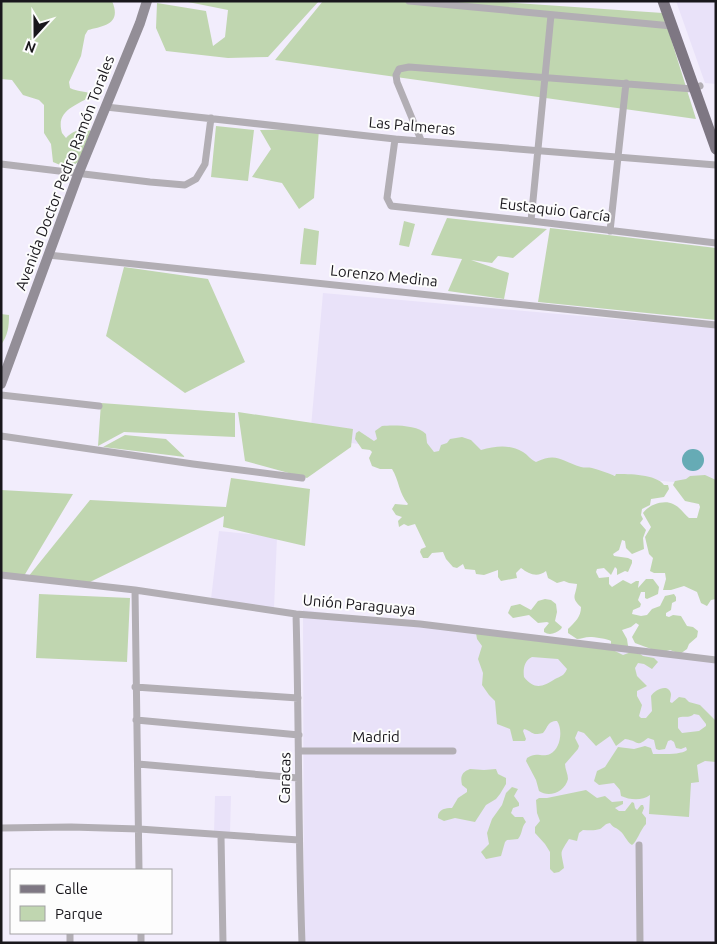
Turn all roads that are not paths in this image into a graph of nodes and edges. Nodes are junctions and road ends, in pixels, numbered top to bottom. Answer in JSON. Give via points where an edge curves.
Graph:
{"nodes":[{"id":1,"x":147,"y":1,"type":"edge"},
{"id":2,"x":409,"y":1,"type":"edge"},
{"id":3,"x":663,"y":1,"type":"edge"},
{"id":4,"x":671,"y":1,"type":"edge"},
{"id":5,"x":551,"y":14,"type":"junction"},
{"id":6,"x":672,"y":26,"type":"junction"},
{"id":7,"x":545,"y":77,"type":"junction"},
{"id":8,"x":626,"y":83,"type":"junction"},
{"id":9,"x":697,"y":87,"type":"junction"},
{"id":10,"x":106,"y":107,"type":"junction"},
{"id":11,"x":211,"y":118,"type":"junction"},
{"id":12,"x":716,"y":127,"type":"edge"},
{"id":13,"x":395,"y":139,"type":"junction"},
{"id":14,"x":420,"y":140,"type":"junction"},
{"id":15,"x":716,"y":149,"type":"edge"},
{"id":16,"x":538,"y":151,"type":"junction"},
{"id":17,"x":618,"y":157,"type":"junction"},
{"id":18,"x":1,"y":164,"type":"edge"},
{"id":19,"x":716,"y":165,"type":"edge"},
{"id":20,"x":79,"y":172,"type":"junction"},
{"id":21,"x":531,"y":221,"type":"junction"},
{"id":22,"x":610,"y":231,"type":"junction"},
{"id":23,"x":716,"y":243,"type":"edge"},
{"id":24,"x":48,"y":255,"type":"junction"},
{"id":25,"x":716,"y":325,"type":"edge"},
{"id":26,"x":1,"y":384,"type":"edge"},
{"id":27,"x":1,"y":395,"type":"edge"},
{"id":28,"x":99,"y":406,"type":"dead end"},
{"id":29,"x":1,"y":436,"type":"edge"},
{"id":30,"x":302,"y":478,"type":"dead end"},
{"id":31,"x":1,"y":574,"type":"edge"},
{"id":32,"x":135,"y":590,"type":"junction"},
{"id":33,"x":296,"y":614,"type":"junction"},
{"id":34,"x":716,"y":660,"type":"edge"},
{"id":35,"x":136,"y":687,"type":"junction"},
{"id":36,"x":298,"y":698,"type":"junction"},
{"id":37,"x":136,"y":720,"type":"junction"},
{"id":38,"x":299,"y":735,"type":"junction"},
{"id":39,"x":453,"y":750,"type":"dead end"},
{"id":40,"x":299,"y":751,"type":"junction"},
{"id":41,"x":138,"y":764,"type":"junction"},
{"id":42,"x":298,"y":778,"type":"junction"},
{"id":43,"x":1,"y":828,"type":"edge"},
{"id":44,"x":139,"y":829,"type":"junction"},
{"id":45,"x":221,"y":836,"type":"junction"},
{"id":46,"x":299,"y":840,"type":"junction"},
{"id":47,"x":639,"y":845,"type":"dead end"},
{"id":48,"x":139,"y":869,"type":"edge"},
{"id":49,"x":223,"y":943,"type":"edge"},
{"id":50,"x":302,"y":943,"type":"edge"},
{"id":51,"x":640,"y":943,"type":"edge"}],
"edges":[{"from":1,"to":10,"type":"street","name":"Avenida Doctor Pedro Ramón Torales"},
{"from":2,"to":5,"type":"street"},
{"from":3,"to":6,"type":"main road"},
{"from":4,"to":9,"type":"main road"},
{"from":5,"to":6,"type":"street"},
{"from":5,"to":7,"type":"street"},
{"from":6,"to":9,"type":"main road"},
{"from":7,"to":8,"type":"street"},
{"from":7,"to":14,"type":"street","via":[[409,67],[399,69],[397,82]]},
{"from":7,"to":16,"type":"street"},
{"from":8,"to":9,"type":"street"},
{"from":8,"to":17,"type":"street"},
{"from":9,"to":12,"type":"main road"},
{"from":9,"to":15,"type":"main road"},
{"from":10,"to":11,"type":"street","name":"Las Palmeras"},
{"from":10,"to":20,"type":"street","name":"Avenida Doctor Pedro Ramón Torales"},
{"from":11,"to":13,"type":"street","name":"Las Palmeras"},
{"from":11,"to":20,"type":"street","via":[[205,164],[196,179],[185,185]]},
{"from":13,"to":14,"type":"street","name":"Las Palmeras"},
{"from":13,"to":21,"type":"street","name":"Eustaquio García","via":[[387,198],[390,206]]},
{"from":14,"to":16,"type":"street","name":"Las Palmeras"},
{"from":16,"to":17,"type":"street","name":"Las Palmeras"},
{"from":16,"to":21,"type":"street"},
{"from":17,"to":19,"type":"street","name":"Las Palmeras"},
{"from":17,"to":22,"type":"street"},
{"from":18,"to":20,"type":"street"},
{"from":20,"to":24,"type":"street","name":"Avenida Doctor Pedro Ramón Torales"},
{"from":21,"to":22,"type":"street","name":"Eustaquio García"},
{"from":22,"to":23,"type":"street","name":"Eustaquio García"},
{"from":24,"to":25,"type":"street","name":"Lorenzo Medina"},
{"from":24,"to":26,"type":"street","name":"Avenida Doctor Pedro Ramón Torales"},
{"from":27,"to":28,"type":"street"},
{"from":29,"to":30,"type":"street"},
{"from":31,"to":32,"type":"street","name":"Unión Paraguaya"},
{"from":32,"to":33,"type":"street","name":"Unión Paraguaya"},
{"from":32,"to":35,"type":"street"},
{"from":33,"to":34,"type":"street","name":"Unión Paraguaya","via":[[420,624]]},
{"from":33,"to":36,"type":"street","name":"Caracas"},
{"from":35,"to":36,"type":"street"},
{"from":35,"to":37,"type":"street"},
{"from":36,"to":38,"type":"street","name":"Caracas"},
{"from":37,"to":38,"type":"street"},
{"from":37,"to":41,"type":"street"},
{"from":38,"to":40,"type":"street","name":"Caracas"},
{"from":39,"to":40,"type":"street","name":"Madrid"},
{"from":40,"to":42,"type":"street","name":"Caracas"},
{"from":41,"to":42,"type":"street"},
{"from":41,"to":44,"type":"street"},
{"from":42,"to":46,"type":"street","name":"Caracas"},
{"from":43,"to":44,"type":"street"},
{"from":44,"to":45,"type":"street"},
{"from":44,"to":48,"type":"street"},
{"from":45,"to":46,"type":"street"},
{"from":45,"to":49,"type":"street"},
{"from":46,"to":50,"type":"street","name":"Caracas"},
{"from":47,"to":51,"type":"street"}]}
